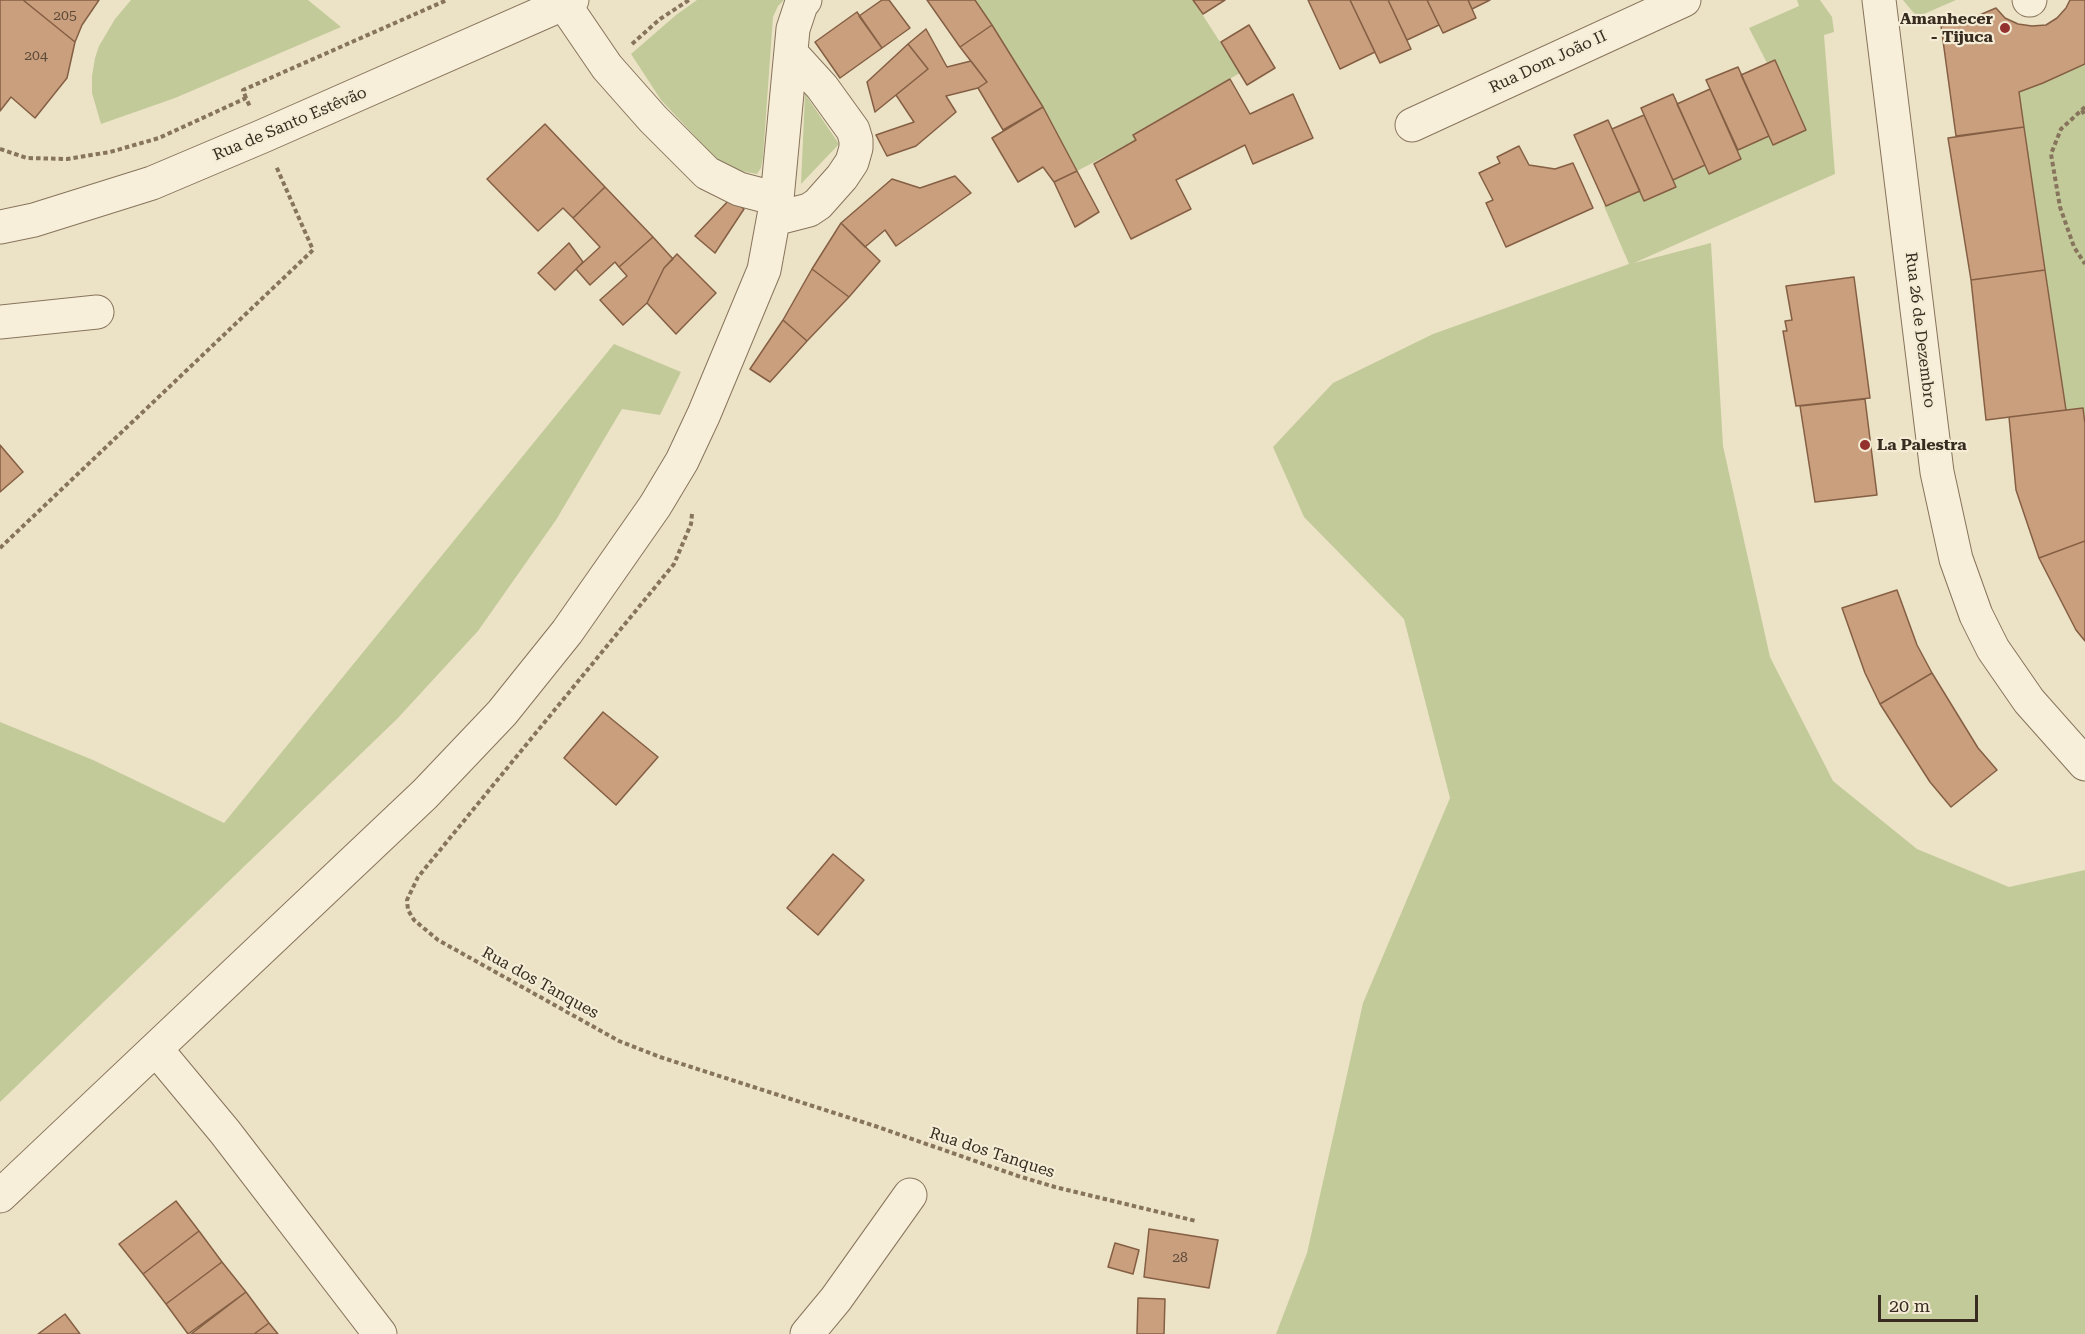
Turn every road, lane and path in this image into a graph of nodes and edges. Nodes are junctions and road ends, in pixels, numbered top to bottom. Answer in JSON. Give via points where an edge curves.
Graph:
{"nodes":[{"id":1,"x":447,"y":0,"type":"edge"},
{"id":2,"x":689,"y":0,"type":"edge"},
{"id":3,"x":805,"y":0,"type":"edge"},
{"id":4,"x":1684,"y":0,"type":"edge"},
{"id":5,"x":1879,"y":0,"type":"edge"},
{"id":6,"x":568,"y":2,"type":"edge"},
{"id":7,"x":791,"y":53,"type":"junction"},
{"id":8,"x":607,"y":67,"type":"junction"},
{"id":9,"x":246,"y":98,"type":"dead end"},
{"id":10,"x":2083,"y":109,"type":"edge"},
{"id":11,"x":2085,"y":116,"type":"edge"},
{"id":12,"x":1412,"y":125,"type":"dead end"},
{"id":13,"x":102,"y":198,"type":"junction"},
{"id":14,"x":0,"y":201,"type":"edge"},
{"id":15,"x":776,"y":209,"type":"junction"},
{"id":16,"x":0,"y":227,"type":"edge"},
{"id":17,"x":313,"y":250,"type":"dead end"},
{"id":18,"x":2085,"y":264,"type":"edge"},
{"id":19,"x":97,"y":312,"type":"dead end"},
{"id":20,"x":0,"y":322,"type":"edge"},
{"id":21,"x":692,"y":513,"type":"dead end"},
{"id":22,"x":0,"y":548,"type":"edge"},
{"id":23,"x":2085,"y":764,"type":"edge"},
{"id":24,"x":156,"y":1049,"type":"junction"},
{"id":25,"x":0,"y":1196,"type":"edge"},
{"id":26,"x":910,"y":1196,"type":"dead end"},
{"id":27,"x":1196,"y":1221,"type":"dead end"},
{"id":28,"x":380,"y":1334,"type":"edge"},
{"id":29,"x":807,"y":1334,"type":"edge"}],
"edges":[{"from":1,"to":9,"type":"path","via":[[243,90]]},
{"from":2,"to":8,"type":"path","via":[[660,19]]},
{"from":3,"to":7,"type":"street","via":[[793,28]]},
{"from":4,"to":12,"type":"street","name":"Rua Dom João II"},
{"from":5,"to":23,"type":"street","name":"Rua 26 de Dezembro","via":[[1937,471],[1956,559],[1993,649],[2029,701]]},
{"from":6,"to":8,"type":"street"},
{"from":6,"to":13,"type":"street","name":"Rua de Santo Estêvão","via":[[242,146],[152,183]]},
{"from":7,"to":15,"type":"street"},
{"from":7,"to":15,"type":"street","via":[[853,130],[856,148],[842,177],[818,204],[809,210]]},
{"from":8,"to":15,"type":"street","via":[[707,173]]},
{"from":10,"to":11,"type":"path"},
{"from":10,"to":18,"type":"path","via":[[2061,129],[2052,154],[2060,207],[2074,247]]},
{"from":13,"to":14,"type":"street","via":[[36,208]]},
{"from":13,"to":16,"type":"street","name":"Rua de Santo Estêvão"},
{"from":15,"to":24,"type":"street","via":[[764,270],[682,461],[567,632],[502,713],[425,794]]},
{"from":17,"to":22,"type":"path"},
{"from":19,"to":20,"type":"street"},
{"from":21,"to":27,"type":"path","name":"Rua dos Tanques","via":[[674,564],[418,877],[407,900],[414,920],[438,940],[619,1041],[660,1057],[1018,1176]]},
{"from":24,"to":25,"type":"street"},
{"from":24,"to":28,"type":"street"},
{"from":26,"to":29,"type":"street"}]}
